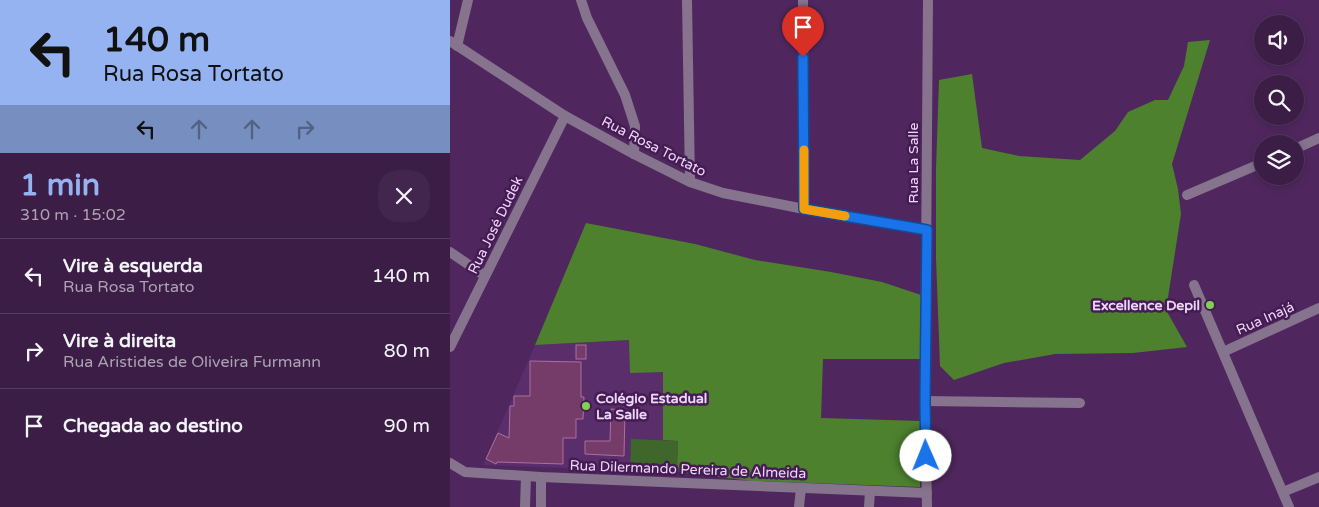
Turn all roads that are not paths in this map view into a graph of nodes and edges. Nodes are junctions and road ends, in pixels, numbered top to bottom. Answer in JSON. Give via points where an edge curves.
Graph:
{"nodes":[{"id":1,"x":468,"y":0,"type":"edge"},
{"id":2,"x":581,"y":0,"type":"edge"},
{"id":3,"x":687,"y":0,"type":"edge"},
{"id":4,"x":803,"y":0,"type":"edge"},
{"id":5,"x":928,"y":0,"type":"edge"},
{"id":6,"x":454,"y":44,"type":"edge"},
{"id":7,"x":565,"y":116,"type":"junction"},
{"id":8,"x":1319,"y":138,"type":"edge"},
{"id":9,"x":1304,"y":145,"type":"edge"},
{"id":10,"x":634,"y":154,"type":"junction"},
{"id":11,"x":1254,"y":166,"type":"edge"},
{"id":12,"x":690,"y":182,"type":"junction"},
{"id":13,"x":1187,"y":195,"type":"dead end"},
{"id":14,"x":804,"y":209,"type":"junction"},
{"id":15,"x":927,"y":230,"type":"junction"},
{"id":16,"x":450,"y":252,"type":"edge"},
{"id":17,"x":485,"y":276,"type":"junction"},
{"id":18,"x":1194,"y":285,"type":"dead end"},
{"id":19,"x":1319,"y":308,"type":"edge"},
{"id":20,"x":450,"y":347,"type":"edge"},
{"id":21,"x":1222,"y":352,"type":"junction"},
{"id":22,"x":925,"y":401,"type":"junction"},
{"id":23,"x":1080,"y":402,"type":"dead end"},
{"id":24,"x":450,"y":463,"type":"edge"},
{"id":25,"x":526,"y":476,"type":"junction"},
{"id":26,"x":541,"y":477,"type":"junction"},
{"id":27,"x":1319,"y":477,"type":"edge"},
{"id":28,"x":801,"y":488,"type":"junction"},
{"id":29,"x":870,"y":490,"type":"junction"},
{"id":30,"x":1283,"y":492,"type":"junction"},
{"id":31,"x":927,"y":493,"type":"junction"},
{"id":32,"x":525,"y":507,"type":"edge"},
{"id":33,"x":541,"y":507,"type":"edge"},
{"id":34,"x":799,"y":507,"type":"edge"},
{"id":35,"x":869,"y":507,"type":"edge"},
{"id":36,"x":927,"y":507,"type":"edge"},
{"id":37,"x":1289,"y":507,"type":"edge"}],
"edges":[{"from":1,"to":6,"type":"street"},
{"from":2,"to":10,"type":"street","via":[[625,95],[635,126]]},
{"from":3,"to":12,"type":"street"},
{"from":4,"to":14,"type":"street"},
{"from":5,"to":15,"type":"street","name":"Rua La Salle"},
{"from":6,"to":7,"type":"street","name":"Rua Rosa Tortato"},
{"from":7,"to":10,"type":"street","name":"Rua Rosa Tortato"},
{"from":7,"to":17,"type":"street","name":"Rua José Dudek"},
{"from":8,"to":9,"type":"street"},
{"from":10,"to":12,"type":"street","name":"Rua Rosa Tortato"},
{"from":11,"to":13,"type":"street"},
{"from":12,"to":14,"type":"street","name":"Rua Rosa Tortato","via":[[723,193]]},
{"from":14,"to":15,"type":"street","name":"Rua Rosa Tortato"},
{"from":15,"to":22,"type":"street","name":"Rua La Salle"},
{"from":16,"to":17,"type":"street"},
{"from":17,"to":20,"type":"street","name":"Rua José Dudek"},
{"from":18,"to":21,"type":"street"},
{"from":19,"to":21,"type":"street","name":"Rua Inajá"},
{"from":21,"to":30,"type":"street"},
{"from":22,"to":23,"type":"street"},
{"from":22,"to":31,"type":"street","name":"Rua La Salle"},
{"from":24,"to":25,"type":"street","name":"Rua Dilermando Pereira de Almeida","via":[[465,472]]},
{"from":25,"to":26,"type":"street","name":"Rua Dilermando Pereira de Almeida"},
{"from":25,"to":32,"type":"street"},
{"from":26,"to":28,"type":"street","name":"Rua Dilermando Pereira de Almeida"},
{"from":26,"to":33,"type":"street"},
{"from":27,"to":30,"type":"street"},
{"from":28,"to":29,"type":"street","name":"Rua Dilermando Pereira de Almeida"},
{"from":28,"to":34,"type":"street"},
{"from":29,"to":31,"type":"street","name":"Rua Dilermando Pereira de Almeida"},
{"from":29,"to":35,"type":"street"},
{"from":30,"to":37,"type":"street"},
{"from":31,"to":36,"type":"street","name":"Rua La Salle"}]}
